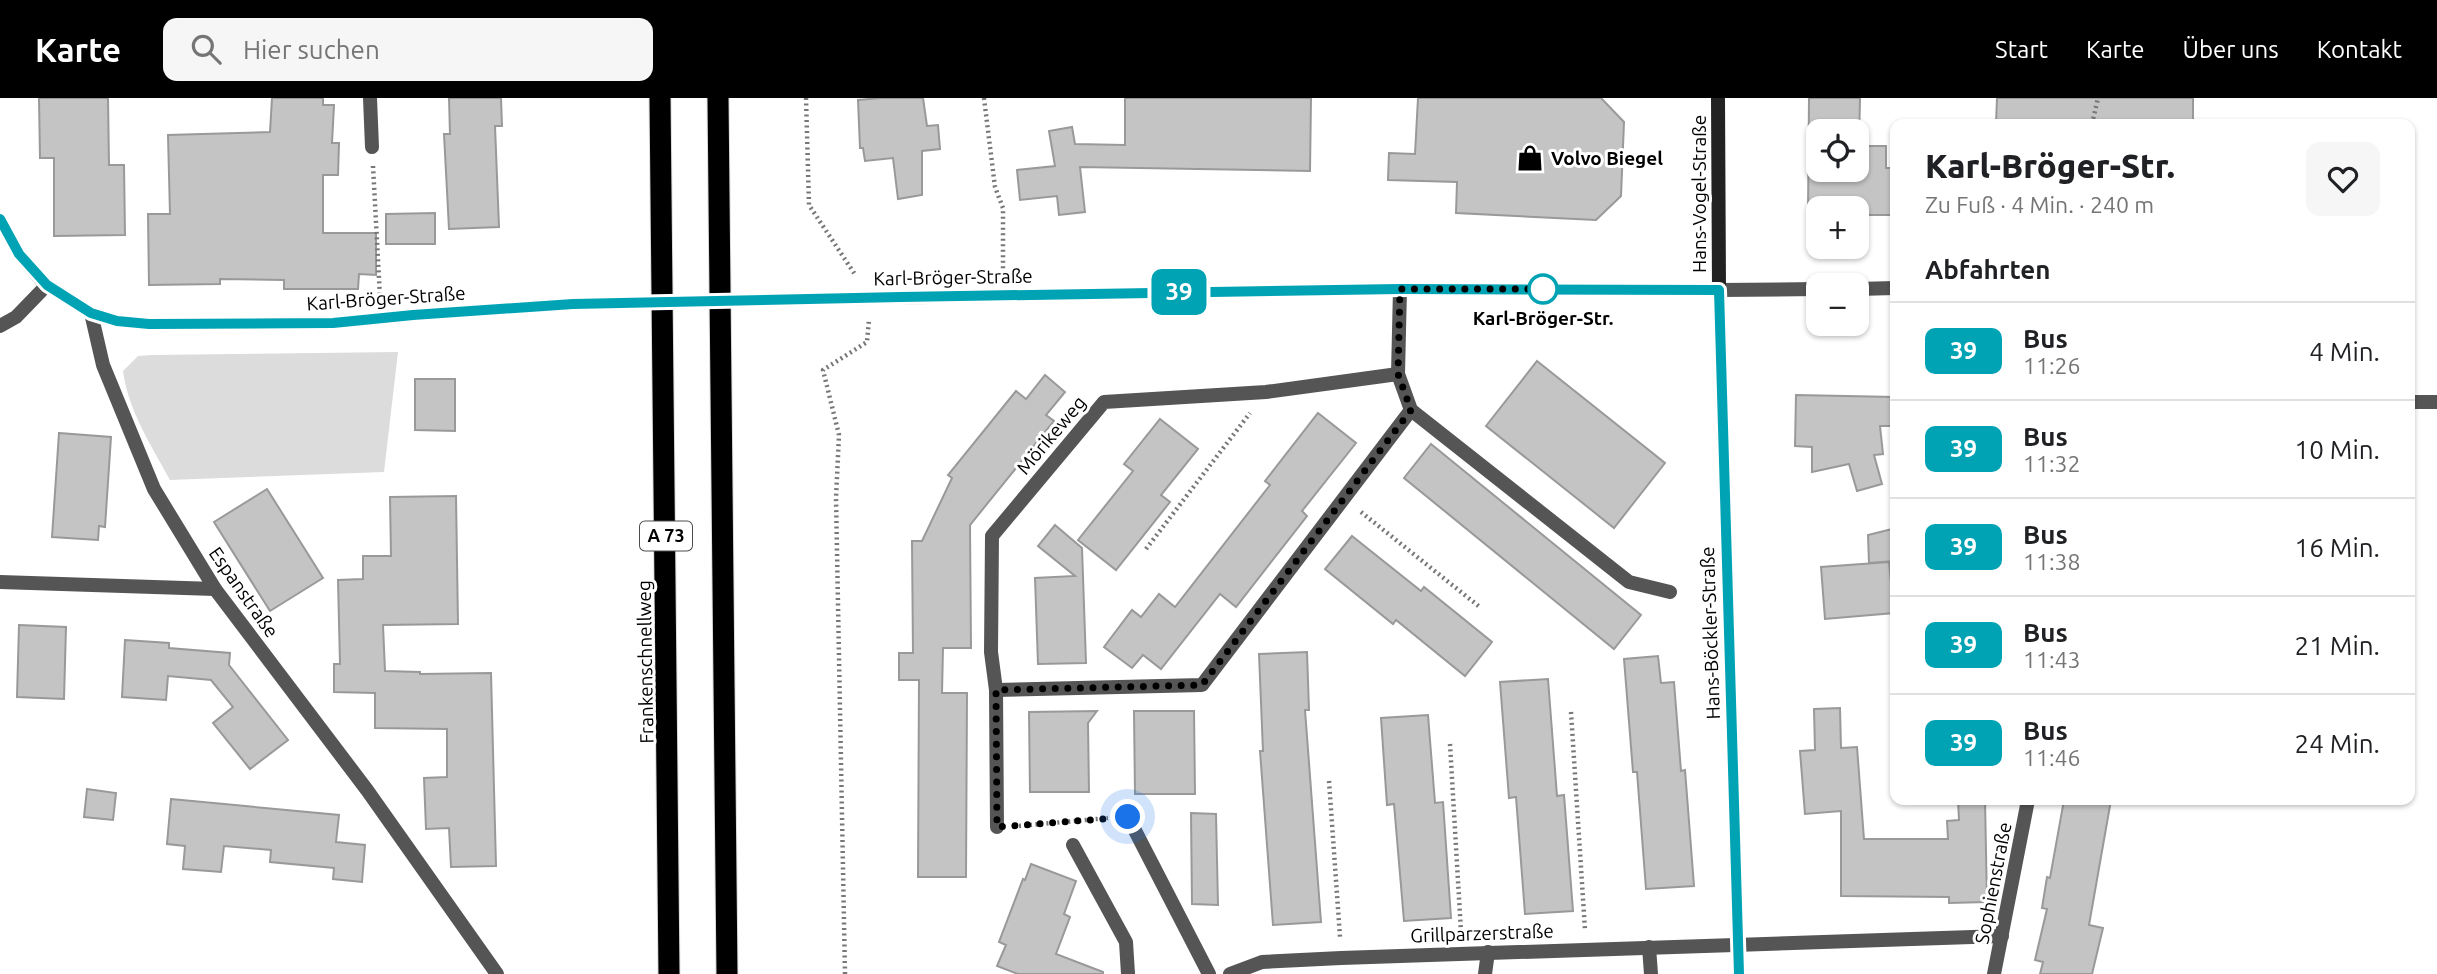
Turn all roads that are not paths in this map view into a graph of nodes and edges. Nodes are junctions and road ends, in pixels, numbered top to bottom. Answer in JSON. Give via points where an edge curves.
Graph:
{"nodes":[{"id":1,"x":370,"y":98,"type":"edge"},
{"id":2,"x":660,"y":98,"type":"edge"},
{"id":3,"x":718,"y":98,"type":"edge"},
{"id":4,"x":1718,"y":98,"type":"edge"},
{"id":5,"x":372,"y":147,"type":"road end"},
{"id":6,"x":0,"y":219,"type":"edge"},
{"id":7,"x":47,"y":285,"type":"junction"},
{"id":8,"x":1890,"y":288,"type":"edge"},
{"id":9,"x":1400,"y":289,"type":"junction"},
{"id":10,"x":1806,"y":289,"type":"edge"},
{"id":11,"x":1869,"y":289,"type":"edge"},
{"id":12,"x":1719,"y":290,"type":"junction"},
{"id":13,"x":91,"y":313,"type":"junction"},
{"id":14,"x":0,"y":326,"type":"edge"},
{"id":15,"x":1398,"y":374,"type":"junction"},
{"id":16,"x":2415,"y":402,"type":"edge"},
{"id":17,"x":2437,"y":402,"type":"edge"},
{"id":18,"x":1411,"y":410,"type":"junction"},
{"id":19,"x":0,"y":582,"type":"edge"},
{"id":20,"x":215,"y":589,"type":"junction"},
{"id":21,"x":1670,"y":592,"type":"dead end"},
{"id":22,"x":996,"y":690,"type":"junction"},
{"id":23,"x":2027,"y":805,"type":"edge"},
{"id":24,"x":1128,"y":817,"type":"road end"},
{"id":25,"x":997,"y":827,"type":"road end"},
{"id":26,"x":1073,"y":845,"type":"dead end"},
{"id":27,"x":2002,"y":936,"type":"junction"},
{"id":28,"x":1738,"y":945,"type":"junction"},
{"id":29,"x":1650,"y":947,"type":"junction"},
{"id":30,"x":1488,"y":952,"type":"junction"},
{"id":31,"x":498,"y":974,"type":"edge"},
{"id":32,"x":669,"y":974,"type":"edge"},
{"id":33,"x":727,"y":974,"type":"edge"},
{"id":34,"x":1128,"y":974,"type":"edge"},
{"id":35,"x":1209,"y":974,"type":"edge"},
{"id":36,"x":1230,"y":974,"type":"edge"},
{"id":37,"x":1485,"y":974,"type":"edge"},
{"id":38,"x":1651,"y":974,"type":"edge"},
{"id":39,"x":1739,"y":974,"type":"edge"},
{"id":40,"x":1994,"y":974,"type":"edge"}],
"edges":[{"from":1,"to":5,"type":"street"},
{"from":2,"to":32,"type":"highway","name":"Frankenschnellweg","number":"A 73"},
{"from":3,"to":33,"type":"highway"},
{"from":4,"to":12,"type":"street","name":"Hans-Vogel-Straße"},
{"from":6,"to":7,"type":"street","via":[[19,254]]},
{"from":7,"to":13,"type":"street"},
{"from":7,"to":14,"type":"street","via":[[16,317]]},
{"from":8,"to":11,"type":"street"},
{"from":9,"to":12,"type":"street","name":"Karl-Bröger-Straße"},
{"from":9,"to":13,"type":"street","name":"Karl-Bröger-Straße","bridge":true,"via":[[573,304],[333,323],[149,324]]},
{"from":9,"to":15,"type":"street"},
{"from":10,"to":12,"type":"street","name":"Karl-Bröger-Straße"},
{"from":12,"to":28,"type":"street","name":"Hans-Böckler-Straße"},
{"from":13,"to":20,"type":"street","name":"Espanstraße","via":[[103,365],[154,489]]},
{"from":15,"to":18,"type":"street"},
{"from":15,"to":22,"type":"street","name":"Mörikeweg","via":[[1266,392],[1104,402],[992,536],[991,652]]},
{"from":16,"to":17,"type":"street"},
{"from":18,"to":21,"type":"street","via":[[1629,582]]},
{"from":18,"to":22,"type":"street","via":[[1202,685]]},
{"from":19,"to":20,"type":"street"},
{"from":20,"to":31,"type":"street","name":"Espanstraße"},
{"from":22,"to":25,"type":"street","name":"Mörikeweg"},
{"from":23,"to":27,"type":"street","name":"Sophienstraße"},
{"from":24,"to":35,"type":"street"},
{"from":26,"to":34,"type":"street","via":[[1126,942]]},
{"from":27,"to":28,"type":"street","name":"Grillparzerstraße"},
{"from":27,"to":40,"type":"street","name":"Sophienstraße"},
{"from":28,"to":29,"type":"street","name":"Grillparzerstraße"},
{"from":28,"to":39,"type":"street","name":"Hans-Böckler-Straße"},
{"from":29,"to":30,"type":"street","name":"Grillparzerstraße"},
{"from":29,"to":38,"type":"street"},
{"from":30,"to":36,"type":"street","name":"Grillparzerstraße","via":[[1262,962]]},
{"from":30,"to":37,"type":"street"}]}
